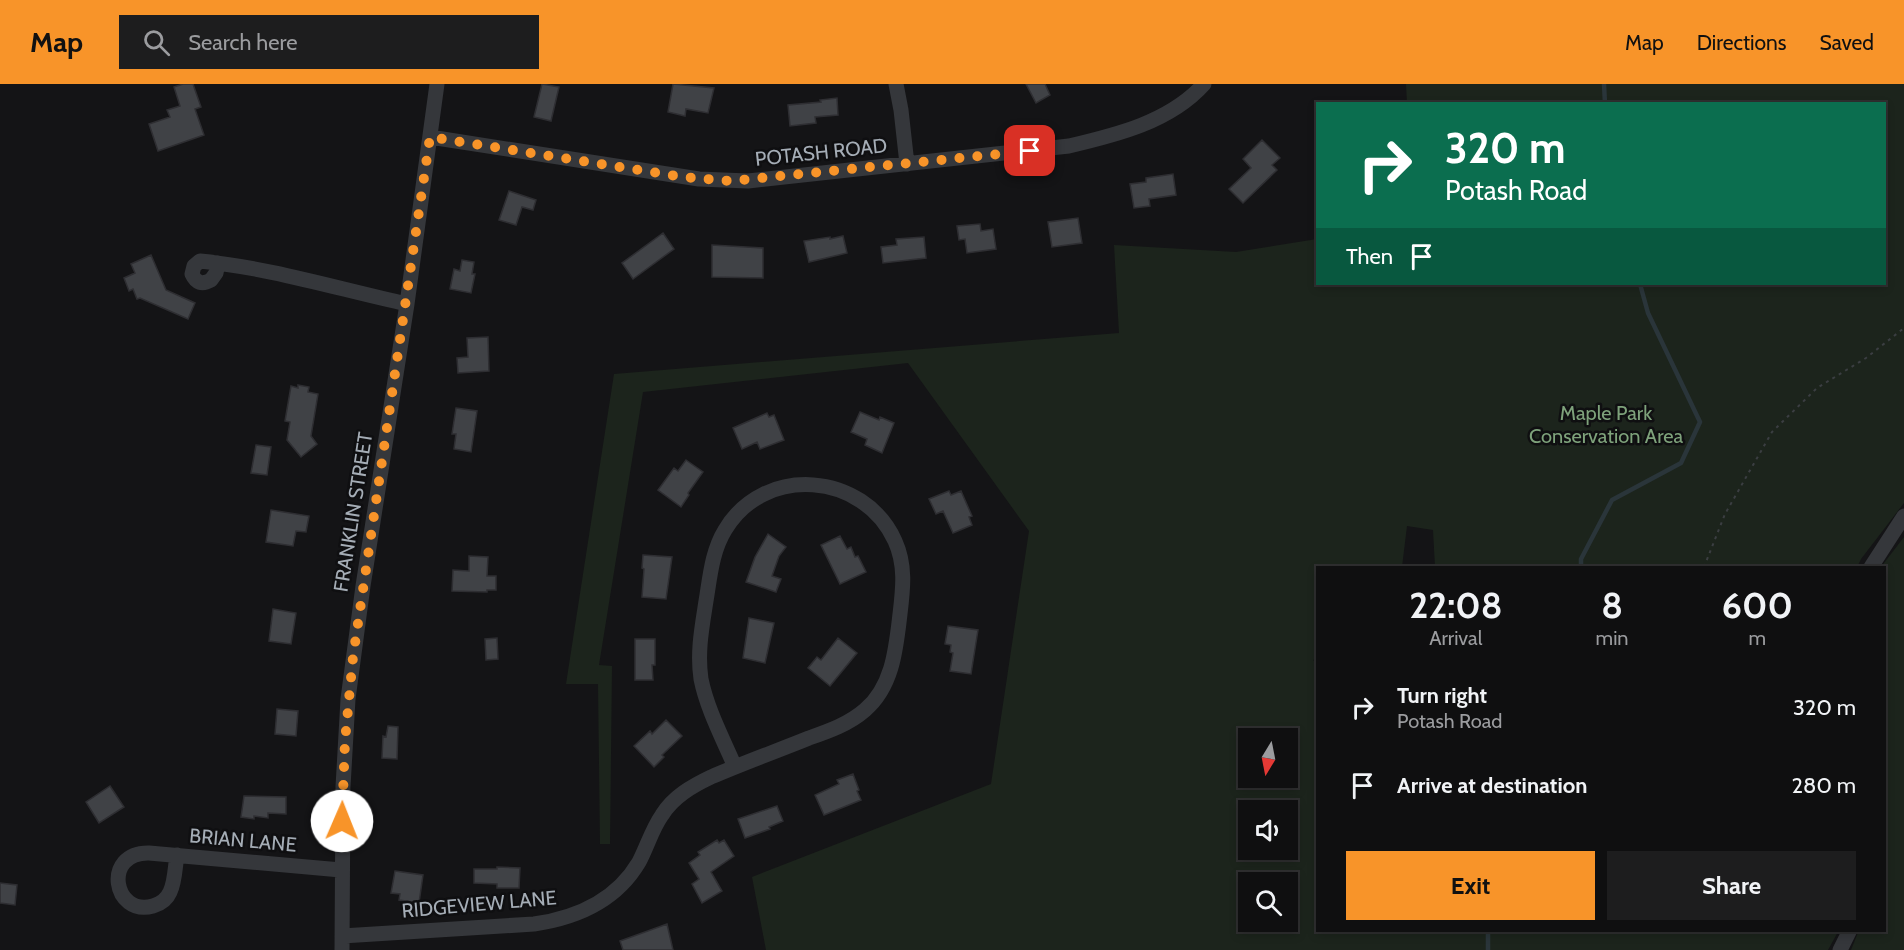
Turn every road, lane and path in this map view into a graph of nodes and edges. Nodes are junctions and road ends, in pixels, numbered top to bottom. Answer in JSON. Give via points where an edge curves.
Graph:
{"nodes":[{"id":1,"x":437,"y":84,"type":"edge"},
{"id":2,"x":896,"y":84,"type":"edge"},
{"id":3,"x":1204,"y":84,"type":"edge"},
{"id":4,"x":430,"y":137,"type":"junction"},
{"id":5,"x":907,"y":164,"type":"junction"},
{"id":6,"x":218,"y":263,"type":"dead end"},
{"id":7,"x":406,"y":304,"type":"junction"},
{"id":8,"x":1904,"y":328,"type":"edge"},
{"id":9,"x":1904,"y":516,"type":"edge"},
{"id":10,"x":1704,"y":566,"type":"edge"},
{"id":11,"x":1872,"y":566,"type":"edge"},
{"id":12,"x":735,"y":768,"type":"junction"},
{"id":13,"x":177,"y":855,"type":"dead end"},
{"id":14,"x":341,"y":870,"type":"junction"},
{"id":15,"x":1849,"y":932,"type":"edge"},
{"id":16,"x":342,"y":943,"type":"edge"},
{"id":17,"x":1840,"y":950,"type":"edge"}],
"edges":[{"from":1,"to":4,"type":"street","name":"FRANKLIN STREET"},
{"from":2,"to":5,"type":"street"},
{"from":3,"to":5,"type":"street","name":"POTASH ROAD","via":[[1168,112],[1118,133],[1049,149]]},
{"from":4,"to":5,"type":"street","name":"POTASH ROAD","via":[[731,181]]},
{"from":4,"to":7,"type":"street","name":"FRANKLIN STREET"},
{"from":6,"to":7,"type":"street","via":[[267,270]]},
{"from":7,"to":14,"type":"street","name":"FRANKLIN STREET","via":[[349,689]]},
{"from":8,"to":10,"type":"path","via":[[1866,358],[1817,388],[1772,432],[1725,514]]},
{"from":9,"to":11,"type":"street"},
{"from":12,"to":12,"type":"street","name":"RIDGEVIEW LANE","via":[[850,721],[873,702],[891,669],[903,589],[900,554],[891,532],[876,513],[837,488],[802,484],[767,492],[730,521],[715,553],[700,638],[700,670],[706,697]]},
{"from":12,"to":16,"type":"street","name":"RIDGEVIEW LANE","via":[[692,787],[671,803],[627,878],[595,906],[555,921]]},
{"from":13,"to":14,"type":"street","name":"BRIAN LANE"},
{"from":14,"to":16,"type":"street","name":"FRANKLIN STREET"},
{"from":15,"to":17,"type":"street"}]}
